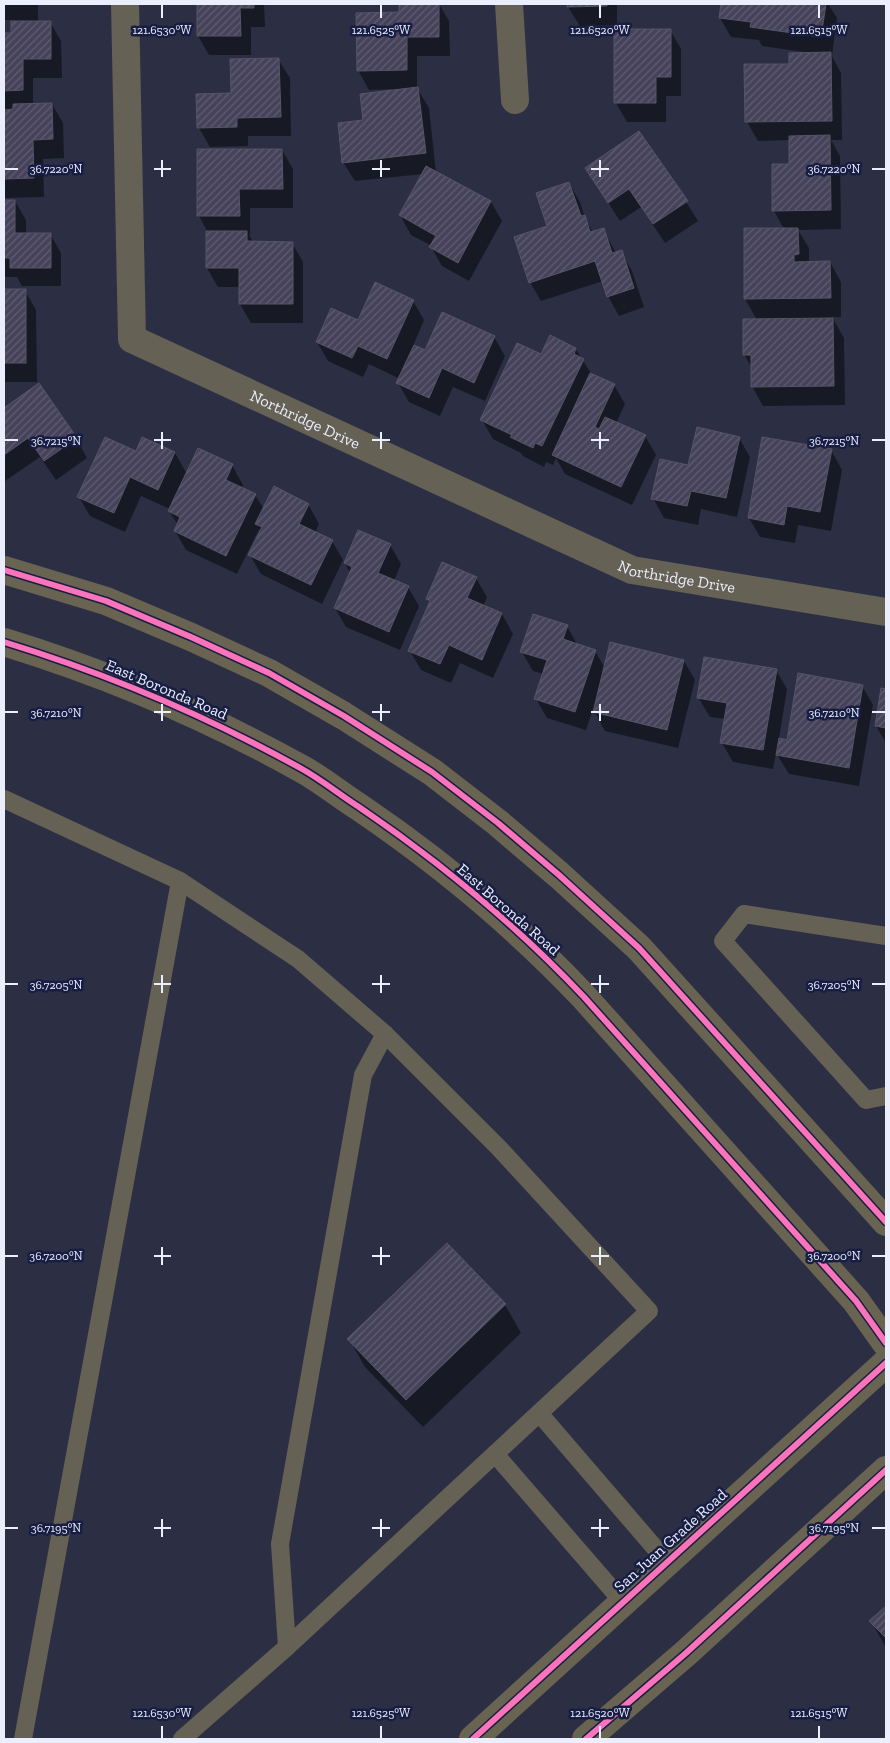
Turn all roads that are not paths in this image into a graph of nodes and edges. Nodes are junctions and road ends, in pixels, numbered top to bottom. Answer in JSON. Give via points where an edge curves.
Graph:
{"nodes":[{"id":1,"x":125,"y":4,"type":"edge"},
{"id":2,"x":509,"y":4,"type":"edge"},
{"id":3,"x":515,"y":100,"type":"dead end"},
{"id":4,"x":4,"y":570,"type":"edge"},
{"id":5,"x":885,"y":606,"type":"edge"},
{"id":6,"x":4,"y":642,"type":"edge"},
{"id":7,"x":4,"y":799,"type":"edge"},
{"id":8,"x":180,"y":881,"type":"junction"},
{"id":9,"x":886,"y":936,"type":"edge"},
{"id":10,"x":385,"y":1034,"type":"junction"},
{"id":11,"x":886,"y":1096,"type":"edge"},
{"id":12,"x":886,"y":1222,"type":"edge"},
{"id":13,"x":886,"y":1343,"type":"edge"},
{"id":14,"x":886,"y":1363,"type":"edge"},
{"id":15,"x":539,"y":1413,"type":"junction"},
{"id":16,"x":494,"y":1454,"type":"junction"},
{"id":17,"x":886,"y":1470,"type":"edge"},
{"id":18,"x":667,"y":1562,"type":"junction"},
{"id":19,"x":623,"y":1602,"type":"junction"},
{"id":20,"x":287,"y":1647,"type":"junction"},
{"id":21,"x":23,"y":1739,"type":"edge"},
{"id":22,"x":182,"y":1739,"type":"edge"},
{"id":23,"x":473,"y":1739,"type":"edge"},
{"id":24,"x":586,"y":1739,"type":"edge"}],
"edges":[{"from":1,"to":5,"type":"street","name":"Northridge Drive","via":[[132,339],[632,570]]},
{"from":2,"to":3,"type":"street"},
{"from":4,"to":12,"type":"main road","via":[[106,601],[269,673],[432,772],[546,863],[639,948]]},
{"from":6,"to":13,"type":"main road","name":"East Boronda Road","via":[[122,683],[213,722],[304,770],[391,829],[490,906],[591,1004],[856,1301]]},
{"from":7,"to":8,"type":"lane"},
{"from":8,"to":10,"type":"lane","via":[[298,959]]},
{"from":8,"to":21,"type":"lane"},
{"from":9,"to":11,"type":"lane","via":[[744,914],[723,941],[866,1100]]},
{"from":10,"to":15,"type":"lane","via":[[499,1148],[649,1311]]},
{"from":10,"to":20,"type":"lane","via":[[363,1075],[280,1544]]},
{"from":14,"to":18,"type":"main road","name":"San Juan Grade Road"},
{"from":15,"to":16,"type":"lane"},
{"from":15,"to":18,"type":"lane"},
{"from":16,"to":19,"type":"lane"},
{"from":16,"to":20,"type":"lane"},
{"from":17,"to":24,"type":"main road","via":[[686,1653]]},
{"from":18,"to":19,"type":"main road","name":"San Juan Grade Road"},
{"from":19,"to":23,"type":"main road","name":"San Juan Grade Road"},
{"from":20,"to":22,"type":"lane"}]}
